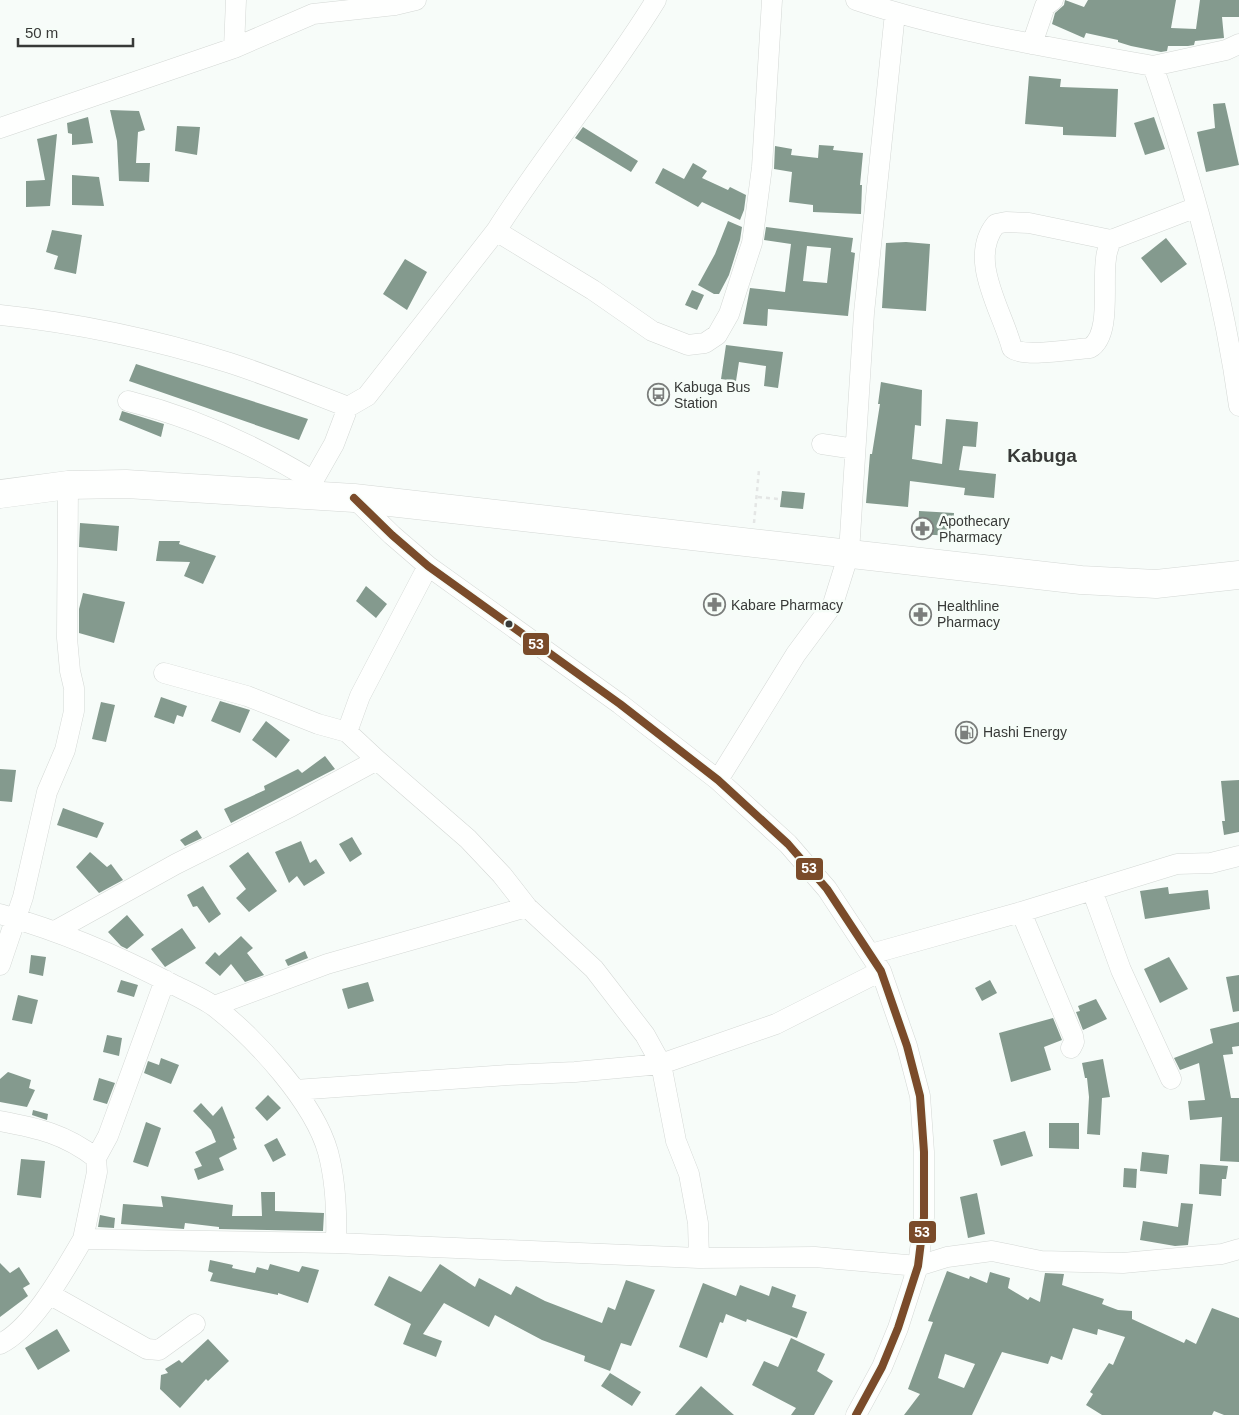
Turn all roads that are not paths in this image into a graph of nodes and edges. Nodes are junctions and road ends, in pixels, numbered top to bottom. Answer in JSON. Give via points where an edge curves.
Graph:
{"nodes":[{"id":1,"x":236,"y":0,"type":"edge"},
{"id":2,"x":416,"y":0,"type":"edge"},
{"id":3,"x":656,"y":0,"type":"edge"},
{"id":4,"x":772,"y":0,"type":"edge"},
{"id":5,"x":856,"y":0,"type":"edge"},
{"id":6,"x":1053,"y":0,"type":"edge"},
{"id":7,"x":395,"y":2,"type":"edge"},
{"id":8,"x":895,"y":13,"type":"junction"},
{"id":9,"x":1032,"y":44,"type":"junction"},
{"id":10,"x":1239,"y":44,"type":"edge"},
{"id":11,"x":234,"y":48,"type":"junction"},
{"id":12,"x":1153,"y":66,"type":"junction"},
{"id":13,"x":0,"y":128,"type":"edge"},
{"id":14,"x":1197,"y":207,"type":"junction"},
{"id":15,"x":496,"y":231,"type":"junction"},
{"id":16,"x":1111,"y":240,"type":"junction"},
{"id":17,"x":0,"y":315,"type":"edge"},
{"id":18,"x":128,"y":401,"type":"dead end"},
{"id":19,"x":1239,"y":406,"type":"edge"},
{"id":20,"x":348,"y":407,"type":"junction"},
{"id":21,"x":822,"y":444,"type":"dead end"},
{"id":22,"x":855,"y":449,"type":"junction"},
{"id":23,"x":68,"y":485,"type":"junction"},
{"id":24,"x":309,"y":488,"type":"junction"},
{"id":25,"x":0,"y":494,"type":"edge"},
{"id":26,"x":354,"y":498,"type":"junction"},
{"id":27,"x":849,"y":553,"type":"junction"},
{"id":28,"x":428,"y":566,"type":"junction"},
{"id":29,"x":1239,"y":576,"type":"edge"},
{"id":30,"x":164,"y":673,"type":"dead end"},
{"id":31,"x":347,"y":732,"type":"junction"},
{"id":32,"x":377,"y":760,"type":"junction"},
{"id":33,"x":718,"y":780,"type":"junction"},
{"id":34,"x":1239,"y":856,"type":"edge"},
{"id":35,"x":1092,"y":890,"type":"junction"},
{"id":36,"x":527,"y":906,"type":"junction"},
{"id":37,"x":1021,"y":912,"type":"junction"},
{"id":38,"x":8,"y":916,"type":"edge"},
{"id":39,"x":55,"y":931,"type":"junction"},
{"id":40,"x":876,"y":963,"type":"junction"},
{"id":41,"x":0,"y":965,"type":"edge"},
{"id":42,"x":164,"y":980,"type":"junction"},
{"id":43,"x":214,"y":1006,"type":"junction"},
{"id":44,"x":1071,"y":1048,"type":"dead end"},
{"id":45,"x":661,"y":1064,"type":"junction"},
{"id":46,"x":1171,"y":1079,"type":"dead end"},
{"id":47,"x":295,"y":1090,"type":"junction"},
{"id":48,"x":0,"y":1121,"type":"edge"},
{"id":49,"x":96,"y":1158,"type":"junction"},
{"id":50,"x":84,"y":1239,"type":"junction"},
{"id":51,"x":336,"y":1243,"type":"junction"},
{"id":52,"x":1239,"y":1250,"type":"edge"},
{"id":53,"x":699,"y":1258,"type":"junction"},
{"id":54,"x":918,"y":1266,"type":"junction"},
{"id":55,"x":49,"y":1294,"type":"junction"},
{"id":56,"x":194,"y":1324,"type":"dead end"},
{"id":57,"x":0,"y":1344,"type":"edge"},
{"id":58,"x":856,"y":1415,"type":"edge"}],
"edges":[{"from":1,"to":11,"type":"street"},
{"from":2,"to":7,"type":"street"},
{"from":3,"to":15,"type":"street","via":[[620,57]]},
{"from":4,"to":15,"type":"street","via":[[762,157],[752,243],[730,314],[717,335],[705,343],[688,345],[652,331],[593,290]]},
{"from":5,"to":8,"type":"street"},
{"from":6,"to":9,"type":"street","via":[[1045,6]]},
{"from":7,"to":11,"type":"street","via":[[313,14]]},
{"from":8,"to":9,"type":"street"},
{"from":8,"to":22,"type":"street","via":[[864,313]]},
{"from":9,"to":12,"type":"street"},
{"from":10,"to":12,"type":"street","via":[[1226,50]]},
{"from":11,"to":13,"type":"street"},
{"from":12,"to":14,"type":"street"},
{"from":14,"to":16,"type":"street"},
{"from":14,"to":19,"type":"street","via":[[1216,274]]},
{"from":15,"to":20,"type":"street","via":[[432,321],[367,396]]},
{"from":16,"to":16,"type":"street","via":[[1106,258],[1102,334],[1098,344],[1090,348],[1027,353],[1012,348],[989,286],[984,255],[985,240],[996,224],[1029,223]]},
{"from":17,"to":20,"type":"street","via":[[54,322],[177,348]]},
{"from":18,"to":24,"type":"street","via":[[175,416],[273,456]]},
{"from":20,"to":24,"type":"street","via":[[334,444]]},
{"from":21,"to":22,"type":"street"},
{"from":22,"to":27,"type":"street"},
{"from":23,"to":24,"type":"highway"},
{"from":23,"to":25,"type":"highway"},
{"from":23,"to":38,"type":"street","via":[[67,638],[75,705],[65,750],[40,816],[29,873]]},
{"from":24,"to":26,"type":"highway"},
{"from":26,"to":27,"type":"highway"},
{"from":26,"to":28,"type":"street"},
{"from":27,"to":29,"type":"highway","via":[[1082,580],[1156,584]]},
{"from":27,"to":33,"type":"street","via":[[832,604],[796,654]]},
{"from":28,"to":31,"type":"street","via":[[360,696]]},
{"from":28,"to":33,"type":"street","via":[[605,693]]},
{"from":30,"to":31,"type":"street","via":[[247,696]]},
{"from":31,"to":32,"type":"street"},
{"from":32,"to":36,"type":"street","via":[[468,839]]},
{"from":32,"to":39,"type":"street"},
{"from":33,"to":40,"type":"street","via":[[788,844],[827,889]]},
{"from":34,"to":35,"type":"street","via":[[1211,863],[1177,864]]},
{"from":35,"to":37,"type":"street"},
{"from":35,"to":46,"type":"street","via":[[1121,970]]},
{"from":36,"to":43,"type":"street","via":[[327,964]]},
{"from":36,"to":45,"type":"street","via":[[594,969],[625,1006]]},
{"from":37,"to":40,"type":"street"},
{"from":37,"to":44,"type":"street","via":[[1073,1036]]},
{"from":38,"to":39,"type":"street"},
{"from":38,"to":41,"type":"street"},
{"from":39,"to":42,"type":"street"},
{"from":40,"to":45,"type":"street","via":[[776,1024]]},
{"from":40,"to":54,"type":"street","via":[[907,1046],[920,1096],[924,1217]]},
{"from":42,"to":43,"type":"street"},
{"from":42,"to":49,"type":"street","via":[[108,1136]]},
{"from":43,"to":47,"type":"street","via":[[255,1044]]},
{"from":45,"to":47,"type":"street"},
{"from":45,"to":53,"type":"street","via":[[676,1141],[695,1199]]},
{"from":47,"to":51,"type":"street","via":[[328,1151],[334,1184]]},
{"from":48,"to":49,"type":"street","via":[[69,1139]]},
{"from":49,"to":50,"type":"street","via":[[97,1172]]},
{"from":50,"to":51,"type":"street"},
{"from":50,"to":55,"type":"street"},
{"from":51,"to":53,"type":"street"},
{"from":52,"to":54,"type":"street","via":[[1124,1263],[1041,1261],[992,1251],[948,1257]]},
{"from":53,"to":54,"type":"street","via":[[814,1257]]},
{"from":54,"to":58,"type":"street","via":[[882,1368]]},
{"from":55,"to":56,"type":"street","via":[[147,1349],[159,1350]]},
{"from":55,"to":57,"type":"street","via":[[13,1338]]}]}
